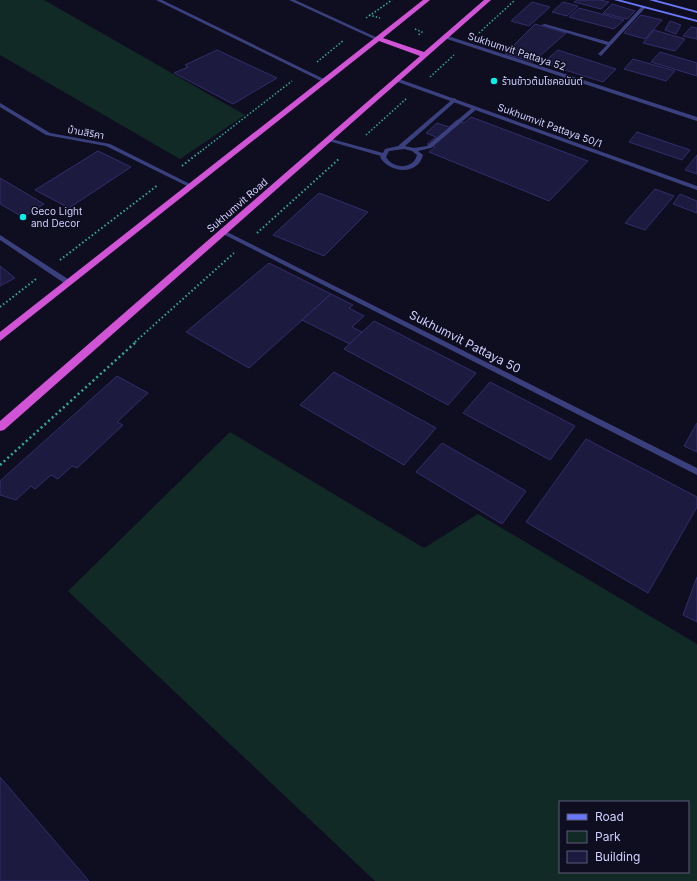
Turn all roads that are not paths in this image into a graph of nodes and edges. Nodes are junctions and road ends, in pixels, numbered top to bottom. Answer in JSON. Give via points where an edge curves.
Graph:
{"nodes":[{"id":1,"x":158,"y":0,"type":"edge"},
{"id":2,"x":291,"y":0,"type":"edge"},
{"id":3,"x":427,"y":0,"type":"edge"},
{"id":4,"x":488,"y":0,"type":"edge"},
{"id":5,"x":616,"y":0,"type":"edge"},
{"id":6,"x":652,"y":0,"type":"edge"},
{"id":7,"x":644,"y":7,"type":"junction"},
{"id":8,"x":697,"y":12,"type":"edge"},
{"id":9,"x":697,"y":21,"type":"edge"},
{"id":10,"x":543,"y":24,"type":"dead end"},
{"id":11,"x":446,"y":37,"type":"junction"},
{"id":12,"x":378,"y":39,"type":"junction"},
{"id":13,"x":610,"y":44,"type":"junction"},
{"id":14,"x":601,"y":54,"type":"dead end"},
{"id":15,"x":425,"y":55,"type":"junction"},
{"id":16,"x":396,"y":80,"type":"junction"},
{"id":17,"x":325,"y":81,"type":"junction"},
{"id":18,"x":454,"y":100,"type":"junction"},
{"id":19,"x":0,"y":105,"type":"edge"},
{"id":20,"x":475,"y":108,"type":"junction"},
{"id":21,"x":697,"y":120,"type":"edge"},
{"id":22,"x":328,"y":140,"type":"junction"},
{"id":23,"x":400,"y":147,"type":"junction"},
{"id":24,"x":414,"y":150,"type":"junction"},
{"id":25,"x":384,"y":155,"type":"junction"},
{"id":26,"x":191,"y":186,"type":"junction"},
{"id":27,"x":697,"y":188,"type":"edge"},
{"id":28,"x":223,"y":232,"type":"junction"},
{"id":29,"x":0,"y":237,"type":"edge"},
{"id":30,"x":69,"y":282,"type":"junction"},
{"id":31,"x":0,"y":337,"type":"edge"},
{"id":32,"x":0,"y":427,"type":"edge"},
{"id":33,"x":697,"y":472,"type":"edge"}],
"edges":[{"from":1,"to":17,"type":"street"},
{"from":2,"to":12,"type":"street"},
{"from":3,"to":12,"type":"highway"},
{"from":4,"to":11,"type":"highway","name":"Sukhumvit Road"},
{"from":5,"to":7,"type":"main road"},
{"from":6,"to":8,"type":"main road"},
{"from":7,"to":9,"type":"main road"},
{"from":7,"to":13,"type":"street"},
{"from":10,"to":13,"type":"street"},
{"from":11,"to":15,"type":"highway","name":"Sukhumvit Road"},
{"from":11,"to":21,"type":"street","name":"Sukhumvit Pattaya 52"},
{"from":12,"to":15,"type":"highway"},
{"from":12,"to":17,"type":"highway"},
{"from":13,"to":14,"type":"street"},
{"from":15,"to":16,"type":"highway","name":"Sukhumvit Road"},
{"from":16,"to":18,"type":"street","name":"Sukhumvit Pattaya 50/1"},
{"from":16,"to":22,"type":"highway","name":"Sukhumvit Road"},
{"from":17,"to":26,"type":"highway"},
{"from":18,"to":20,"type":"street","name":"Sukhumvit Pattaya 50/1"},
{"from":18,"to":23,"type":"street"},
{"from":19,"to":26,"type":"street","name":"บ้านสิริคา","via":[[48,134],[108,145]]},
{"from":20,"to":24,"type":"street","via":[[430,147]]},
{"from":20,"to":27,"type":"street","name":"Sukhumvit Pattaya 50/1"},
{"from":22,"to":25,"type":"street"},
{"from":22,"to":28,"type":"highway","name":"Sukhumvit Road"},
{"from":23,"to":24,"type":"street"},
{"from":23,"to":25,"type":"street","via":[[387,150]]},
{"from":24,"to":25,"type":"street","via":[[420,155],[418,162],[404,168],[387,163]]},
{"from":26,"to":30,"type":"highway"},
{"from":28,"to":32,"type":"highway","name":"Sukhumvit Road"},
{"from":28,"to":33,"type":"street","name":"Sukhumvit Pattaya 50"},
{"from":29,"to":30,"type":"street"},
{"from":30,"to":31,"type":"highway"}]}
